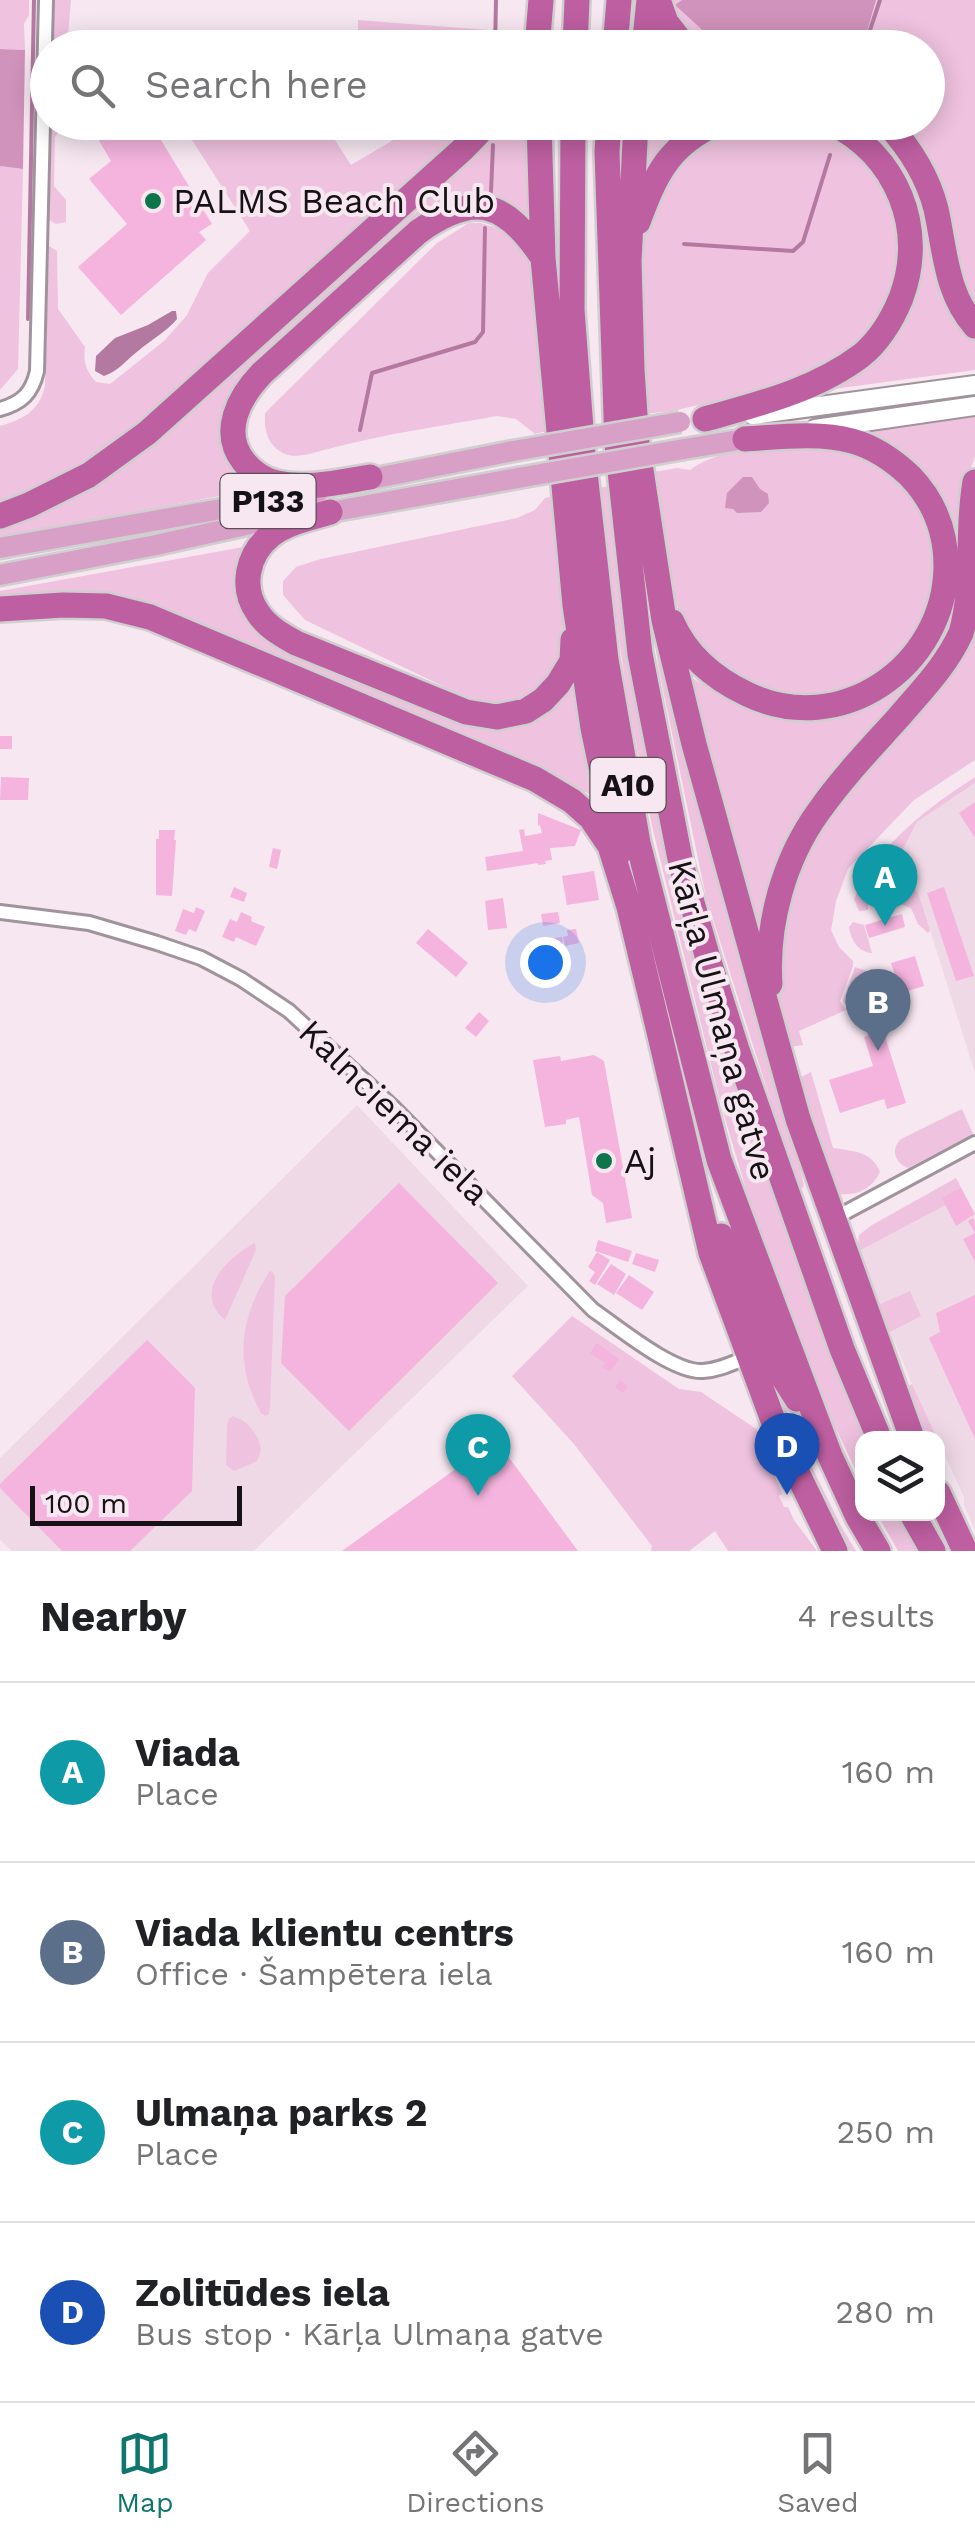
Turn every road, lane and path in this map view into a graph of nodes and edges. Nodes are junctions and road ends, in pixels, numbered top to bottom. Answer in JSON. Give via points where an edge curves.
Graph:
{"nodes":[{"id":1,"x":46,"y":0,"type":"edge"},
{"id":2,"x":540,"y":0,"type":"edge"},
{"id":3,"x":577,"y":0,"type":"edge"},
{"id":4,"x":618,"y":0,"type":"edge"},
{"id":5,"x":650,"y":0,"type":"edge"},
{"id":6,"x":658,"y":0,"type":"edge"},
{"id":7,"x":45,"y":30,"type":"edge"},
{"id":8,"x":537,"y":30,"type":"edge"},
{"id":9,"x":576,"y":30,"type":"edge"},
{"id":10,"x":616,"y":30,"type":"edge"},
{"id":11,"x":646,"y":30,"type":"edge"},
{"id":12,"x":672,"y":30,"type":"edge"},
{"id":13,"x":43,"y":140,"type":"edge"},
{"id":14,"x":471,"y":140,"type":"edge"},
{"id":15,"x":540,"y":140,"type":"edge"},
{"id":16,"x":573,"y":140,"type":"edge"},
{"id":17,"x":608,"y":140,"type":"edge"},
{"id":18,"x":635,"y":140,"type":"edge"},
{"id":19,"x":689,"y":140,"type":"edge"},
{"id":20,"x":858,"y":140,"type":"edge"},
{"id":21,"x":900,"y":140,"type":"edge"},
{"id":22,"x":543,"y":258,"type":"junction"},
{"id":23,"x":629,"y":261,"type":"junction"},
{"id":24,"x":975,"y":326,"type":"edge"},
{"id":25,"x":975,"y":384,"type":"edge"},
{"id":26,"x":975,"y":406,"type":"edge"},
{"id":27,"x":0,"y":409,"type":"edge"},
{"id":28,"x":692,"y":420,"type":"junction"},
{"id":29,"x":745,"y":438,"type":"junction"},
{"id":30,"x":370,"y":478,"type":"junction"},
{"id":31,"x":975,"y":482,"type":"edge"},
{"id":32,"x":330,"y":512,"type":"junction"},
{"id":33,"x":0,"y":516,"type":"edge"},
{"id":34,"x":0,"y":548,"type":"edge"},
{"id":35,"x":654,"y":570,"type":"junction"},
{"id":36,"x":0,"y":575,"type":"edge"},
{"id":37,"x":575,"y":605,"type":"junction"},
{"id":38,"x":0,"y":608,"type":"edge"},
{"id":39,"x":628,"y":907,"type":"junction"},
{"id":40,"x":0,"y":912,"type":"edge"},
{"id":41,"x":774,"y":1034,"type":"junction"},
{"id":42,"x":798,"y":1119,"type":"junction"},
{"id":43,"x":975,"y":1142,"type":"edge"},
{"id":44,"x":690,"y":1156,"type":"junction"},
{"id":45,"x":833,"y":1219,"type":"junction"},
{"id":46,"x":818,"y":1283,"type":"junction"},
{"id":47,"x":748,"y":1357,"type":"junction"},
{"id":48,"x":816,"y":1422,"type":"junction"},
{"id":49,"x":876,"y":1431,"type":"edge"},
{"id":50,"x":909,"y":1431,"type":"edge"},
{"id":51,"x":945,"y":1508,"type":"edge"},
{"id":52,"x":916,"y":1521,"type":"edge"},
{"id":53,"x":835,"y":1551,"type":"edge"},
{"id":54,"x":878,"y":1551,"type":"edge"},
{"id":55,"x":933,"y":1551,"type":"edge"},
{"id":56,"x":965,"y":1551,"type":"edge"}],
"edges":[{"from":1,"to":7,"type":"street"},
{"from":2,"to":8,"type":"highway"},
{"from":3,"to":9,"type":"highway"},
{"from":4,"to":10,"type":"highway"},
{"from":5,"to":11,"type":"highway"},
{"from":6,"to":12,"type":"highway"},
{"from":13,"to":27,"type":"street","via":[[37,371],[27,396]]},
{"from":14,"to":33,"type":"highway","via":[[146,433],[89,475]]},
{"from":15,"to":22,"type":"highway"},
{"from":16,"to":48,"type":"highway","name":"Kārļa Ulmaņa gatve","number":"A10","via":[[572,310],[583,454],[606,660],[638,843],[719,1160]]},
{"from":17,"to":46,"type":"highway","name":"Kārļa Ulmaņa gatve","number":"A10","via":[[617,444],[640,654],[706,956]]},
{"from":18,"to":23,"type":"highway"},
{"from":19,"to":23,"type":"highway","via":[[664,164]]},
{"from":20,"to":28,"type":"highway","via":[[885,167],[909,220],[908,275],[898,305],[874,344],[850,364],[762,404]]},
{"from":21,"to":24,"type":"highway","via":[[926,181],[952,283]]},
{"from":22,"to":30,"type":"highway","via":[[528,234],[487,206],[441,216],[246,390],[234,420],[234,446],[258,476],[308,486]]},
{"from":22,"to":37,"type":"highway"},
{"from":23,"to":35,"type":"highway","via":[[636,427]]},
{"from":25,"to":28,"type":"street"},
{"from":26,"to":29,"type":"street"},
{"from":28,"to":30,"type":"main road","number":"P133","bridge":true},
{"from":29,"to":32,"type":"main road","number":"P133","bridge":true},
{"from":29,"to":35,"type":"highway","via":[[851,440],[876,450],[914,481],[940,524],[946,557],[939,612],[925,641],[891,678],[863,695],[830,706],[780,706],[730,686],[697,660],[676,630]]},
{"from":30,"to":34,"type":"main road","number":"P133"},
{"from":31,"to":41,"type":"highway","via":[[972,587],[956,643],[822,806],[789,866],[768,963]]},
{"from":32,"to":36,"type":"main road","number":"P133"},
{"from":32,"to":37,"type":"highway","via":[[281,528],[255,554],[248,590],[259,615],[296,643],[466,712],[497,717],[543,700],[572,661]]},
{"from":35,"to":41,"type":"highway"},
{"from":37,"to":39,"type":"highway"},
{"from":38,"to":39,"type":"highway","via":[[106,606],[150,617],[535,779],[591,818],[610,846]]},
{"from":39,"to":44,"type":"highway"},
{"from":40,"to":47,"type":"street","name":"Kalnciema iela","via":[[89,923],[186,953],[241,979],[289,1010],[360,1076],[593,1310],[684,1369],[699,1372]]},
{"from":41,"to":42,"type":"highway"},
{"from":42,"to":45,"type":"highway"},
{"from":42,"to":46,"type":"highway"},
{"from":43,"to":45,"type":"street"},
{"from":44,"to":47,"type":"highway","via":[[711,1253]]},
{"from":44,"to":48,"type":"highway","via":[[773,1361]]},
{"from":45,"to":50,"type":"highway"},
{"from":46,"to":49,"type":"highway","name":"Kārļa Ulmaņa gatve","number":"A10"},
{"from":47,"to":53,"type":"highway"},
{"from":48,"to":54,"type":"highway","name":"Kārļa Ulmaņa gatve","number":"A10"},
{"from":51,"to":56,"type":"highway"},
{"from":52,"to":55,"type":"highway"}]}
